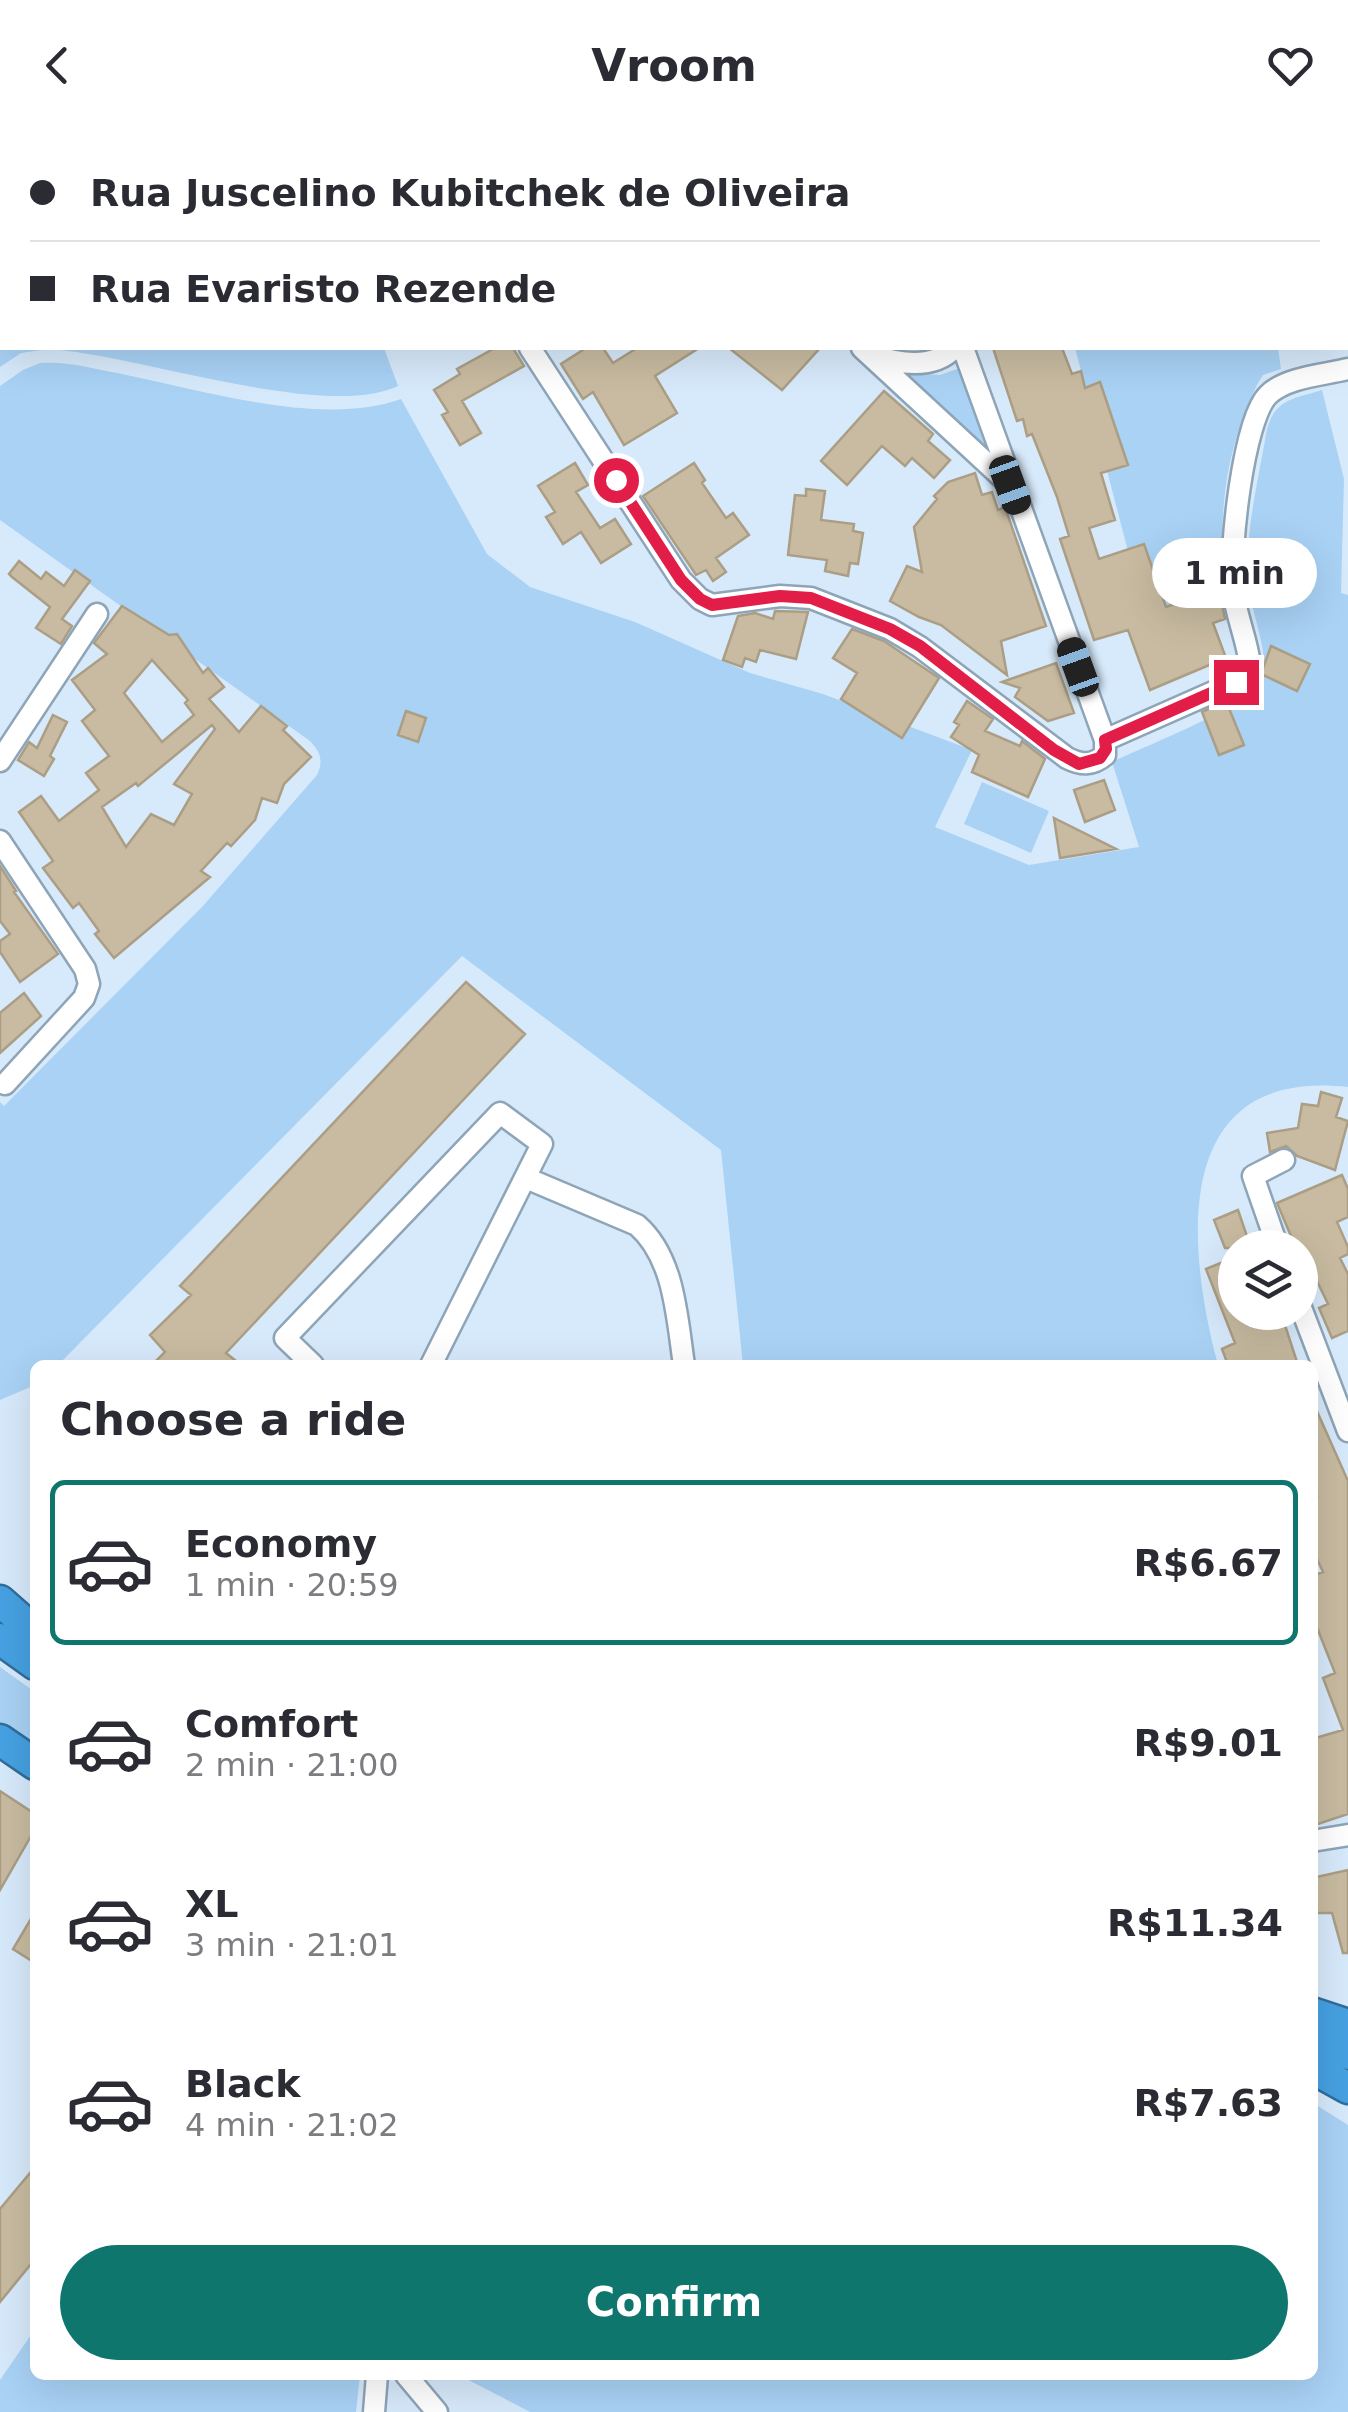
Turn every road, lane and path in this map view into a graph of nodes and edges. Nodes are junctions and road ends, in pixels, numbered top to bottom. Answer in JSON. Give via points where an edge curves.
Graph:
{"nodes":[{"id":1,"x":153,"y":130,"type":"edge"},
{"id":2,"x":169,"y":130,"type":"edge"},
{"id":3,"x":531,"y":350,"type":"edge"},
{"id":4,"x":864,"y":350,"type":"edge"},
{"id":5,"x":952,"y":350,"type":"edge"},
{"id":6,"x":964,"y":350,"type":"edge"},
{"id":7,"x":1348,"y":369,"type":"edge"},
{"id":8,"x":1010,"y":485,"type":"junction"},
{"id":9,"x":97,"y":614,"type":"dead end"},
{"id":10,"x":1105,"y":740,"type":"junction"},
{"id":11,"x":0,"y":760,"type":"edge"},
{"id":12,"x":0,"y":841,"type":"edge"},
{"id":13,"x":5,"y":1084,"type":"dead end"},
{"id":14,"x":1284,"y":1160,"type":"dead end"},
{"id":15,"x":526,"y":1178,"type":"junction"},
{"id":16,"x":1271,"y":1230,"type":"edge"},
{"id":17,"x":1310,"y":1330,"type":"edge"},
{"id":18,"x":308,"y":1360,"type":"edge"},
{"id":19,"x":434,"y":1360,"type":"edge"},
{"id":20,"x":683,"y":1360,"type":"edge"},
{"id":21,"x":1348,"y":1430,"type":"edge"},
{"id":22,"x":0,"y":1584,"type":"edge"},
{"id":23,"x":0,"y":1601,"type":"edge"},
{"id":24,"x":30,"y":1605,"type":"edge"},
{"id":25,"x":30,"y":1628,"type":"edge"},
{"id":26,"x":0,"y":1639,"type":"edge"},
{"id":27,"x":30,"y":1660,"type":"edge"},
{"id":28,"x":0,"y":1740,"type":"edge"},
{"id":29,"x":30,"y":1761,"type":"edge"},
{"id":30,"x":1348,"y":1835,"type":"edge"},
{"id":31,"x":1318,"y":1840,"type":"edge"},
{"id":32,"x":1318,"y":2015,"type":"edge"},
{"id":33,"x":1348,"y":2025,"type":"edge"},
{"id":34,"x":1318,"y":2038,"type":"edge"},
{"id":35,"x":1348,"y":2054,"type":"edge"},
{"id":36,"x":1318,"y":2071,"type":"edge"},
{"id":37,"x":1348,"y":2088,"type":"edge"},
{"id":38,"x":377,"y":2380,"type":"edge"},
{"id":39,"x":410,"y":2380,"type":"edge"},
{"id":40,"x":374,"y":2412,"type":"edge"},
{"id":41,"x":437,"y":2412,"type":"edge"}],
"edges":[{"from":1,"to":2,"type":"street"},
{"from":3,"to":10,"type":"street","via":[[681,580],[700,599],[712,605],[780,596],[840,608],[920,646],[1079,764],[1104,755]]},
{"from":4,"to":5,"type":"street","via":[[921,363]]},
{"from":4,"to":8,"type":"street"},
{"from":6,"to":8,"type":"street"},
{"from":7,"to":10,"type":"street","via":[[1279,387],[1258,412],[1232,553],[1233,591],[1250,658],[1246,675]]},
{"from":8,"to":10,"type":"street"},
{"from":9,"to":11,"type":"street"},
{"from":12,"to":13,"type":"street","via":[[89,984],[84,998]]},
{"from":14,"to":16,"type":"street","via":[[1253,1176]]},
{"from":15,"to":18,"type":"street","via":[[542,1144],[500,1113],[285,1338]]},
{"from":15,"to":19,"type":"street"},
{"from":15,"to":20,"type":"street","via":[[637,1225],[651,1239],[664,1264]]},
{"from":17,"to":21,"type":"street"},
{"from":22,"to":24,"type":"highway"},
{"from":23,"to":25,"type":"highway"},
{"from":26,"to":27,"type":"highway"},
{"from":28,"to":29,"type":"highway"},
{"from":30,"to":31,"type":"street"},
{"from":32,"to":33,"type":"highway"},
{"from":34,"to":35,"type":"highway"},
{"from":36,"to":37,"type":"highway"},
{"from":38,"to":40,"type":"street"},
{"from":39,"to":41,"type":"street"}]}
